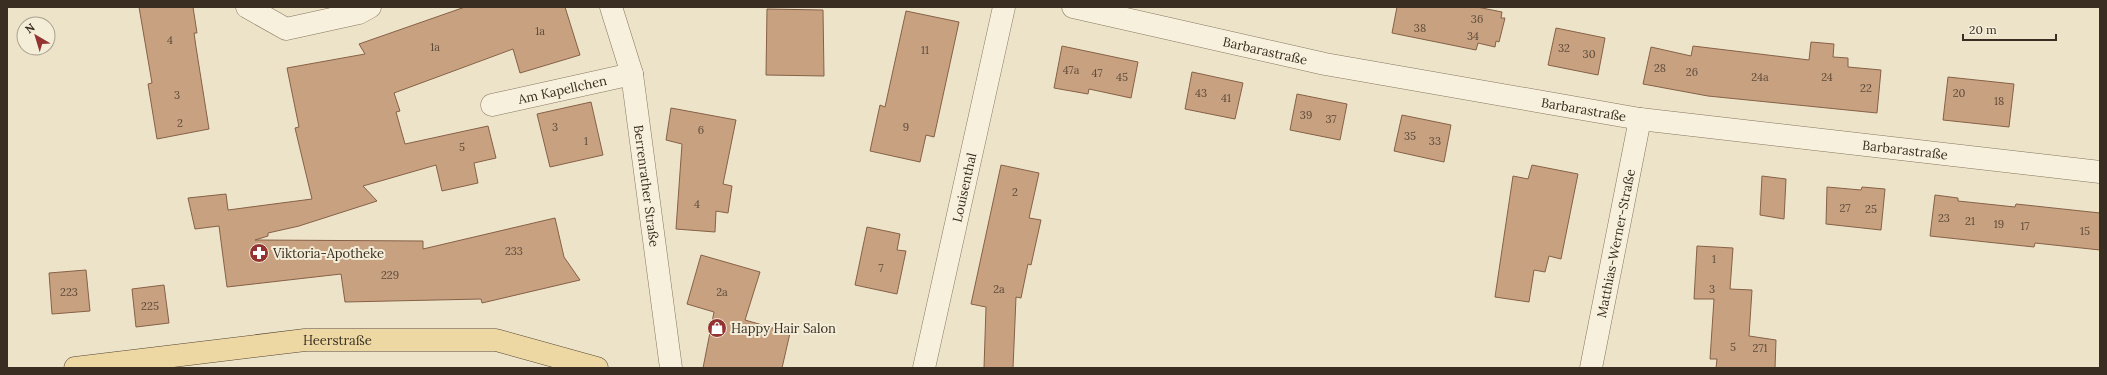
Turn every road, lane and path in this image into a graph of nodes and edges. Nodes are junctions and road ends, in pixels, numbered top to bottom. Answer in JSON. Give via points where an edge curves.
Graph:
{"nodes":[{"id":1,"x":247,"y":7,"type":"edge"},
{"id":2,"x":370,"y":7,"type":"edge"},
{"id":3,"x":611,"y":7,"type":"edge"},
{"id":4,"x":1004,"y":7,"type":"edge"},
{"id":5,"x":1073,"y":7,"type":"edge"},
{"id":6,"x":632,"y":74,"type":"junction"},
{"id":7,"x":492,"y":105,"type":"dead end"},
{"id":8,"x":1640,"y":119,"type":"junction"},
{"id":9,"x":2100,"y":172,"type":"edge"},
{"id":10,"x":75,"y":368,"type":"edge"},
{"id":11,"x":597,"y":368,"type":"edge"},
{"id":12,"x":671,"y":368,"type":"edge"},
{"id":13,"x":924,"y":368,"type":"edge"},
{"id":14,"x":1591,"y":368,"type":"edge"}],
"edges":[{"from":1,"to":2,"type":"street","via":[[286,29],[359,13]]},
{"from":3,"to":6,"type":"street","name":"Berrenrather Straße"},
{"from":4,"to":13,"type":"street","name":"Louisenthal"},
{"from":5,"to":8,"type":"street","name":"Barbarastraße","via":[[1325,64]]},
{"from":6,"to":7,"type":"street","name":"Am Kapellchen"},
{"from":6,"to":12,"type":"street","name":"Berrenrather Straße"},
{"from":8,"to":9,"type":"street","name":"Barbarastraße"},
{"from":8,"to":14,"type":"street","name":"Matthias-Werner-Straße"},
{"from":10,"to":11,"type":"main road","name":"Heerstraße","via":[[305,340],[496,340]]}]}
